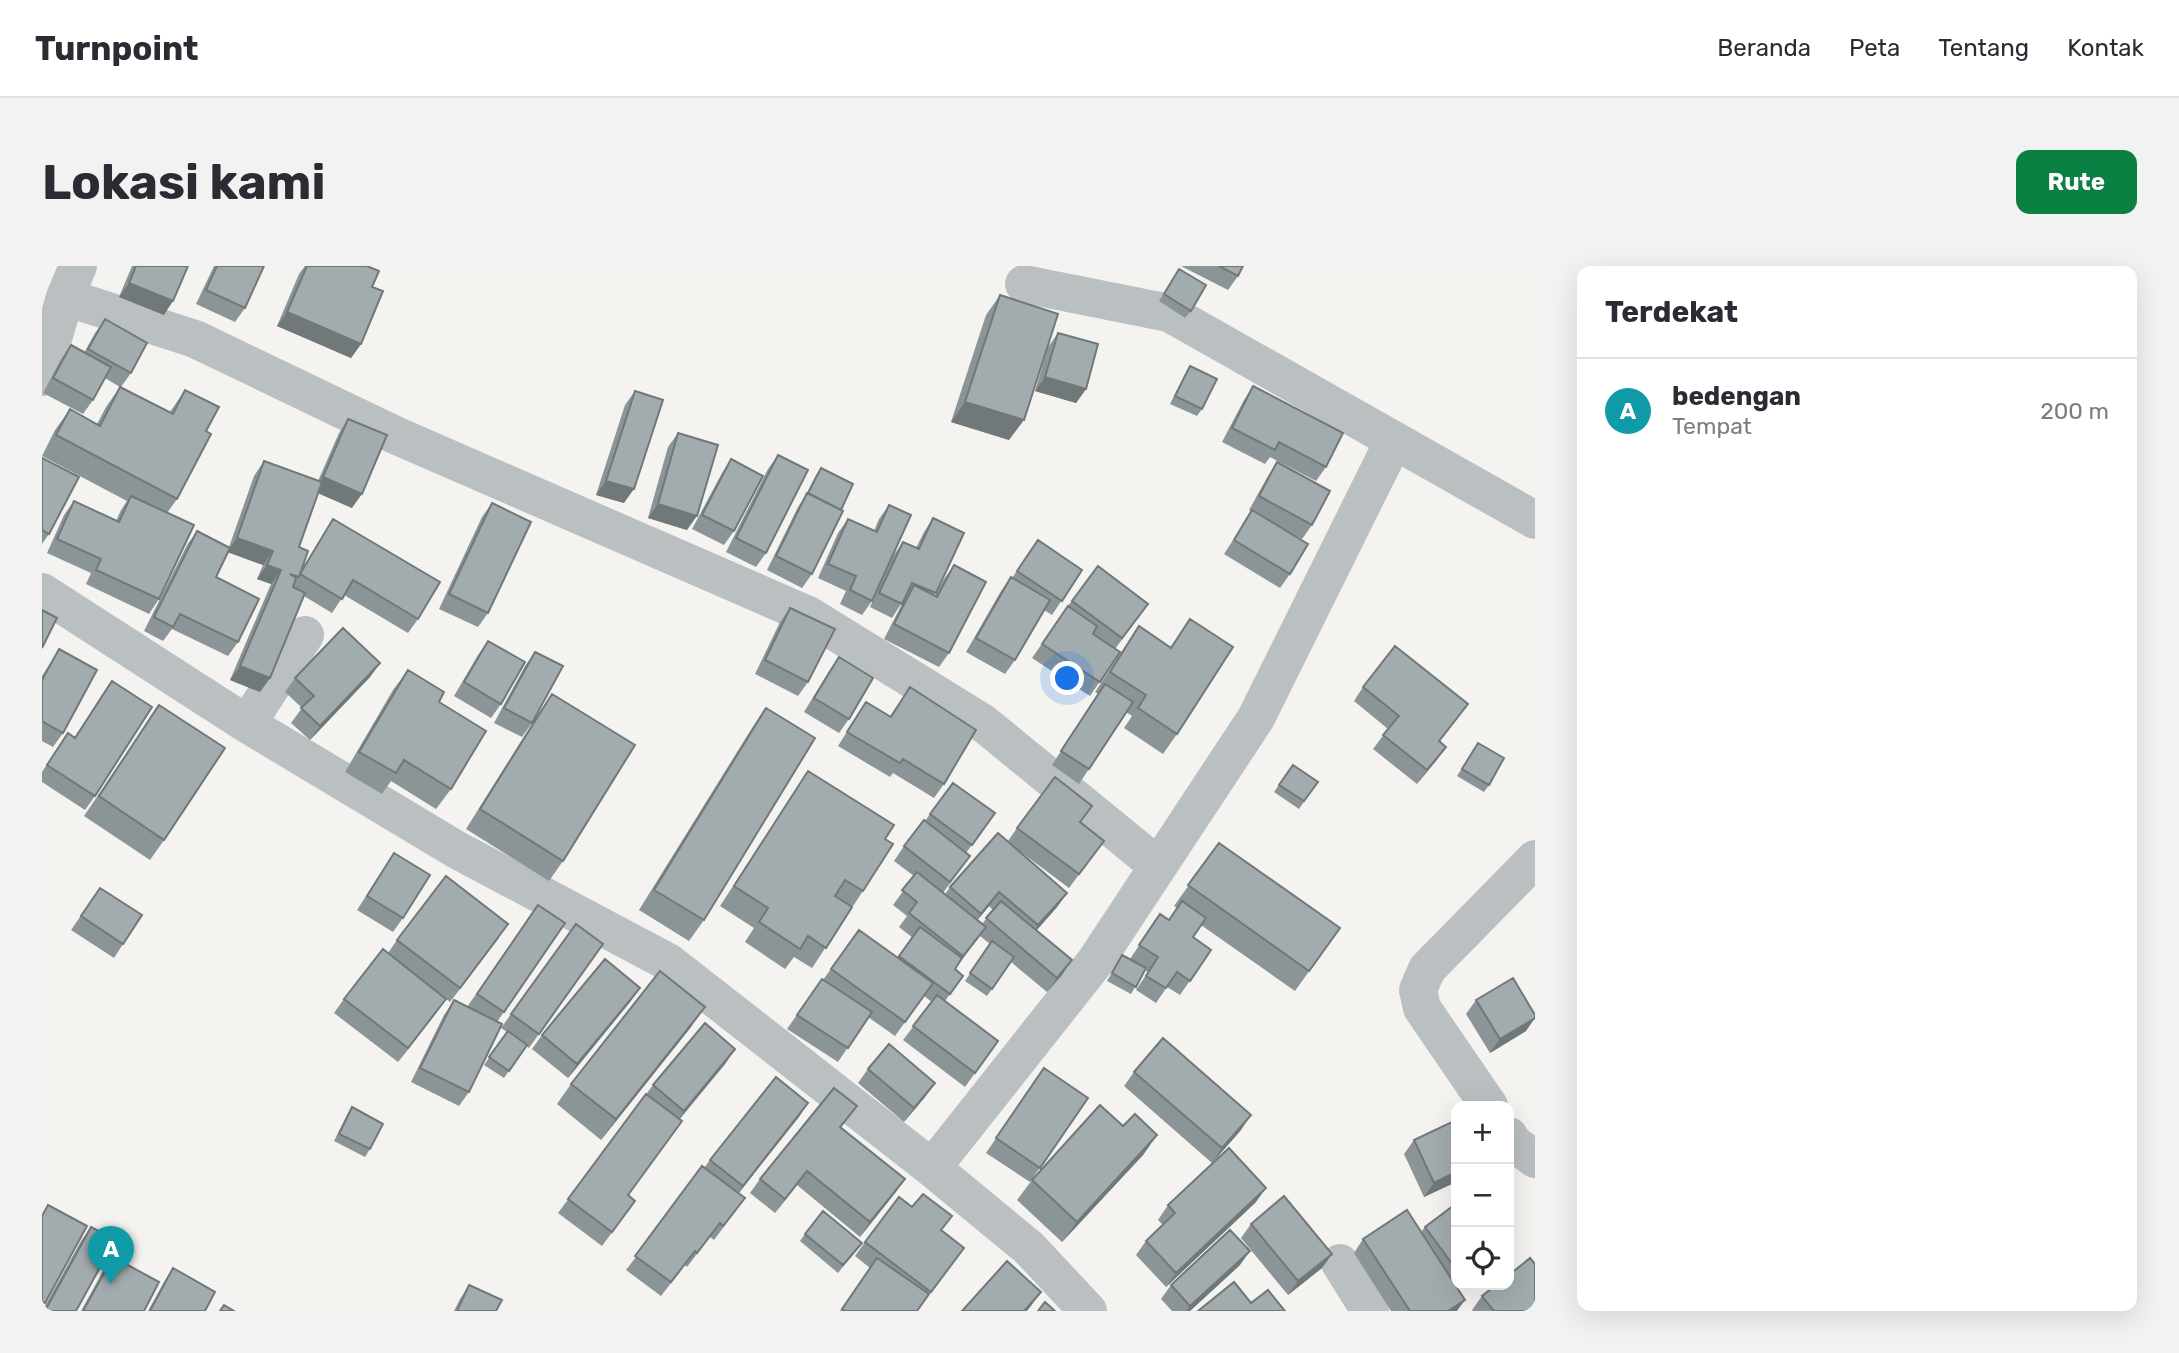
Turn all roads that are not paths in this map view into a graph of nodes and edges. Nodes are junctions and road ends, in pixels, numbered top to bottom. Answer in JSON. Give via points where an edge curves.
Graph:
{"nodes":[{"id":1,"x":72,"y":281,"type":"edge"},
{"id":2,"x":1024,"y":284,"type":"dead end"},
{"id":3,"x":42,"y":377,"type":"edge"},
{"id":4,"x":1394,"y":440,"type":"junction"},
{"id":5,"x":1535,"y":520,"type":"edge"},
{"id":6,"x":42,"y":592,"type":"edge"},
{"id":7,"x":305,"y":635,"type":"dead end"},
{"id":8,"x":247,"y":724,"type":"junction"},
{"id":9,"x":1535,"y":859,"type":"edge"},
{"id":10,"x":1158,"y":866,"type":"junction"},
{"id":11,"x":1486,"y":1101,"type":"edge"},
{"id":12,"x":1514,"y":1144,"type":"edge"},
{"id":13,"x":1535,"y":1159,"type":"edge"},
{"id":14,"x":932,"y":1168,"type":"junction"},
{"id":15,"x":1340,"y":1262,"type":"dead end"},
{"id":16,"x":1088,"y":1311,"type":"edge"},
{"id":17,"x":1370,"y":1311,"type":"edge"}],
"edges":[{"from":1,"to":3,"type":"street"},
{"from":1,"to":10,"type":"street","via":[[395,435],[808,615],[983,723]]},
{"from":2,"to":4,"type":"street","via":[[1169,313]]},
{"from":4,"to":5,"type":"street"},
{"from":4,"to":10,"type":"street","via":[[1256,718]]},
{"from":6,"to":8,"type":"street"},
{"from":7,"to":8,"type":"street"},
{"from":8,"to":14,"type":"street","via":[[457,850],[668,962]]},
{"from":9,"to":11,"type":"street","via":[[1427,969],[1418,990],[1422,1008]]},
{"from":10,"to":14,"type":"street","via":[[1095,962]]},
{"from":12,"to":13,"type":"street"},
{"from":14,"to":16,"type":"street","via":[[1029,1248]]},
{"from":15,"to":17,"type":"street"}]}
